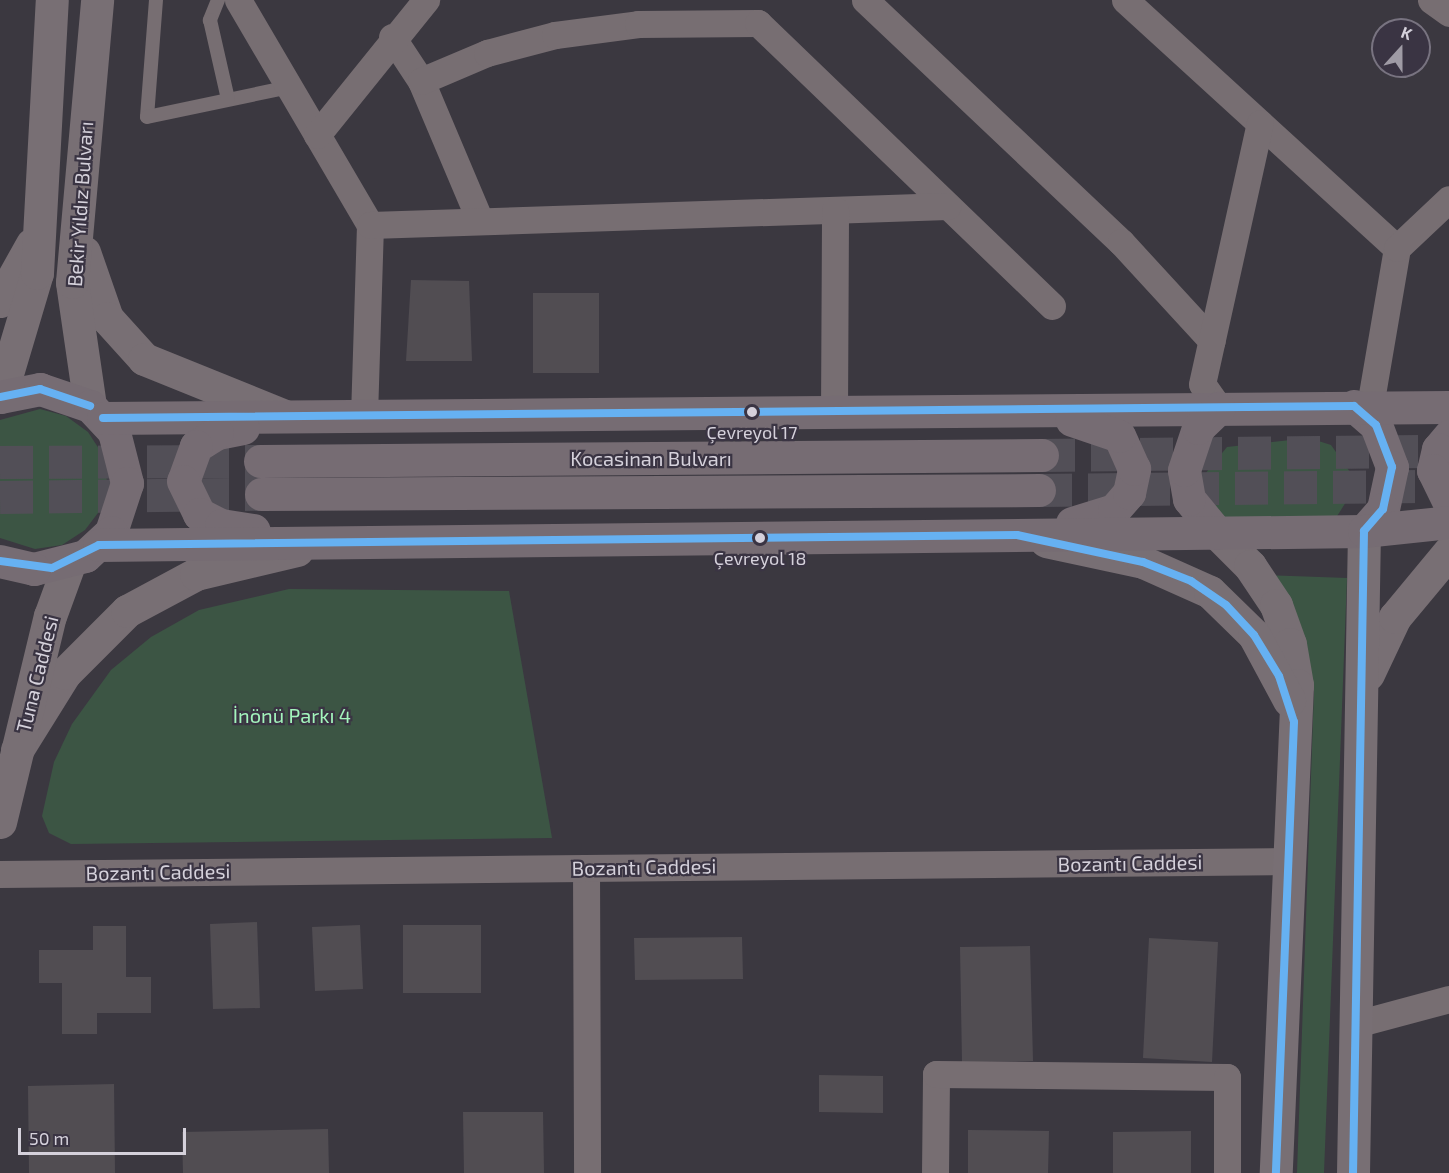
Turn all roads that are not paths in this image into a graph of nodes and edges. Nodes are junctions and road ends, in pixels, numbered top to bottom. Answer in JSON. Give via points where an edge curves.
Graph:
{"nodes":[{"id":1,"x":52,"y":0,"type":"edge"},
{"id":2,"x":97,"y":0,"type":"edge"},
{"id":3,"x":156,"y":0,"type":"edge"},
{"id":4,"x":218,"y":0,"type":"edge"},
{"id":5,"x":238,"y":0,"type":"edge"},
{"id":6,"x":426,"y":0,"type":"edge"},
{"id":7,"x":865,"y":0,"type":"edge"},
{"id":8,"x":1125,"y":0,"type":"edge"},
{"id":9,"x":392,"y":37,"type":"junction"},
{"id":10,"x":421,"y":81,"type":"junction"},
{"id":11,"x":289,"y":87,"type":"junction"},
{"id":12,"x":228,"y":99,"type":"junction"},
{"id":13,"x":1260,"y":123,"type":"junction"},
{"id":14,"x":318,"y":135,"type":"junction"},
{"id":15,"x":1449,"y":199,"type":"edge"},
{"id":16,"x":948,"y":206,"type":"junction"},
{"id":17,"x":836,"y":210,"type":"junction"},
{"id":18,"x":480,"y":221,"type":"junction"},
{"id":19,"x":370,"y":225,"type":"junction"},
{"id":20,"x":39,"y":226,"type":"junction"},
{"id":21,"x":78,"y":229,"type":"junction"},
{"id":22,"x":1397,"y":248,"type":"junction"},
{"id":23,"x":0,"y":301,"type":"edge"},
{"id":24,"x":1052,"y":306,"type":"dead end"},
{"id":25,"x":1212,"y":341,"type":"junction"},
{"id":26,"x":0,"y":398,"type":"edge"},
{"id":27,"x":1362,"y":406,"type":"junction"},
{"id":28,"x":1449,"y":407,"type":"edge"},
{"id":29,"x":1219,"y":408,"type":"junction"},
{"id":30,"x":1018,"y":411,"type":"junction"},
{"id":31,"x":96,"y":412,"type":"junction"},
{"id":32,"x":834,"y":412,"type":"junction"},
{"id":33,"x":364,"y":417,"type":"junction"},
{"id":34,"x":289,"y":418,"type":"junction"},
{"id":35,"x":1449,"y":436,"type":"edge"},
{"id":36,"x":1042,"y":454,"type":"tunnel mouth"},
{"id":37,"x":260,"y":461,"type":"tunnel mouth"},
{"id":38,"x":1039,"y":490,"type":"tunnel mouth"},
{"id":39,"x":261,"y":494,"type":"tunnel mouth"},
{"id":40,"x":1449,"y":503,"type":"edge"},
{"id":41,"x":1449,"y":522,"type":"edge"},
{"id":42,"x":1364,"y":531,"type":"junction"},
{"id":43,"x":1217,"y":533,"type":"junction"},
{"id":44,"x":1017,"y":535,"type":"junction"},
{"id":45,"x":330,"y":542,"type":"junction"},
{"id":46,"x":99,"y":545,"type":"junction"},
{"id":47,"x":1449,"y":552,"type":"edge"},
{"id":48,"x":0,"y":561,"type":"edge"},
{"id":49,"x":69,"y":564,"type":"junction"},
{"id":50,"x":1363,"y":687,"type":"junction"},
{"id":51,"x":1294,"y":722,"type":"junction"},
{"id":52,"x":17,"y":750,"type":"junction"},
{"id":53,"x":0,"y":822,"type":"edge"},
{"id":54,"x":1287,"y":861,"type":"junction"},
{"id":55,"x":586,"y":868,"type":"junction"},
{"id":56,"x":0,"y":874,"type":"edge"},
{"id":57,"x":1449,"y":999,"type":"edge"},
{"id":58,"x":1356,"y":1024,"type":"junction"},
{"id":59,"x":587,"y":1173,"type":"edge"},
{"id":60,"x":935,"y":1173,"type":"edge"},
{"id":61,"x":1227,"y":1173,"type":"edge"},
{"id":62,"x":1276,"y":1173,"type":"edge"},
{"id":63,"x":1353,"y":1173,"type":"edge"}],
"edges":[{"from":1,"to":20,"type":"main road","name":"Bekir Yıldız Bulvarı"},
{"from":2,"to":21,"type":"main road","name":"Bekir Yıldız Bulvarı"},
{"from":3,"to":12,"type":"lane","via":[[147,117]]},
{"from":4,"to":12,"type":"lane","via":[[210,20]]},
{"from":5,"to":11,"type":"street"},
{"from":6,"to":9,"type":"street"},
{"from":7,"to":25,"type":"street","via":[[1121,242]]},
{"from":8,"to":13,"type":"street"},
{"from":9,"to":10,"type":"street"},
{"from":9,"to":14,"type":"street"},
{"from":10,"to":16,"type":"street","via":[[487,53],[555,34],[638,24],[758,23]]},
{"from":10,"to":18,"type":"street"},
{"from":11,"to":12,"type":"lane"},
{"from":11,"to":14,"type":"street"},
{"from":13,"to":22,"type":"street"},
{"from":13,"to":25,"type":"street"},
{"from":14,"to":19,"type":"street"},
{"from":15,"to":22,"type":"street"},
{"from":16,"to":17,"type":"street"},
{"from":16,"to":24,"type":"street"},
{"from":17,"to":18,"type":"street"},
{"from":17,"to":32,"type":"street"},
{"from":18,"to":19,"type":"street"},
{"from":19,"to":33,"type":"street"},
{"from":20,"to":23,"type":"main road"},
{"from":20,"to":26,"type":"main road","name":"Bekir Yıldız Bulvarı","via":[[32,298]]},
{"from":21,"to":31,"type":"main road","name":"Bekir Yıldız Bulvarı","via":[[74,308]]},
{"from":21,"to":34,"type":"main road","via":[[99,302],[129,347],[162,369]]},
{"from":22,"to":27,"type":"street"},
{"from":25,"to":29,"type":"street","via":[[1202,384]]},
{"from":26,"to":31,"type":"highway","via":[[40,389]]},
{"from":27,"to":28,"type":"highway"},
{"from":27,"to":29,"type":"highway"},
{"from":27,"to":42,"type":"highway","via":[[1376,425],[1392,466],[1383,509]]},
{"from":29,"to":30,"type":"highway"},
{"from":29,"to":43,"type":"highway","via":[[1198,428],[1184,470],[1189,499]]},
{"from":30,"to":32,"type":"highway"},
{"from":30,"to":44,"type":"highway","via":[[1108,429],[1127,446],[1134,470],[1129,493],[1114,510]]},
{"from":31,"to":34,"type":"highway"},
{"from":31,"to":46,"type":"highway","via":[[122,448],[127,483],[119,517]]},
{"from":32,"to":33,"type":"highway"},
{"from":33,"to":34,"type":"highway"},
{"from":34,"to":45,"type":"highway","via":[[205,438],[184,468],[186,493],[199,514],[221,525]]},
{"from":35,"to":40,"type":"highway","via":[[1438,449],[1433,470]]},
{"from":36,"to":37,"type":"highway","name":"Kocasinan Bulvarı"},
{"from":38,"to":39,"type":"highway","name":"Kocasinan Bulvarı"},
{"from":41,"to":42,"type":"highway"},
{"from":42,"to":43,"type":"highway"},
{"from":42,"to":50,"type":"main road"},
{"from":43,"to":44,"type":"highway"},
{"from":43,"to":51,"type":"main road","via":[[1264,585],[1284,624],[1297,685]]},
{"from":44,"to":45,"type":"highway"},
{"from":44,"to":51,"type":"main road","via":[[1143,562],[1210,592],[1268,655]]},
{"from":45,"to":46,"type":"highway"},
{"from":45,"to":52,"type":"main road","via":[[196,574],[135,605],[65,673]]},
{"from":46,"to":49,"type":"highway"},
{"from":47,"to":50,"type":"main road","via":[[1395,617]]},
{"from":48,"to":49,"type":"highway","via":[[34,569]]},
{"from":49,"to":52,"type":"main road","name":"Tuna Caddesi"},
{"from":50,"to":58,"type":"main road"},
{"from":51,"to":54,"type":"main road"},
{"from":52,"to":53,"type":"main road","name":"Tuna Caddesi"},
{"from":54,"to":55,"type":"street","name":"Bozantı Caddesi"},
{"from":54,"to":62,"type":"main road"},
{"from":55,"to":56,"type":"street","name":"Bozantı Caddesi"},
{"from":55,"to":59,"type":"street"},
{"from":57,"to":58,"type":"street"},
{"from":58,"to":63,"type":"main road"},
{"from":60,"to":61,"type":"street","via":[[936,1074],[1227,1077]]}]}
